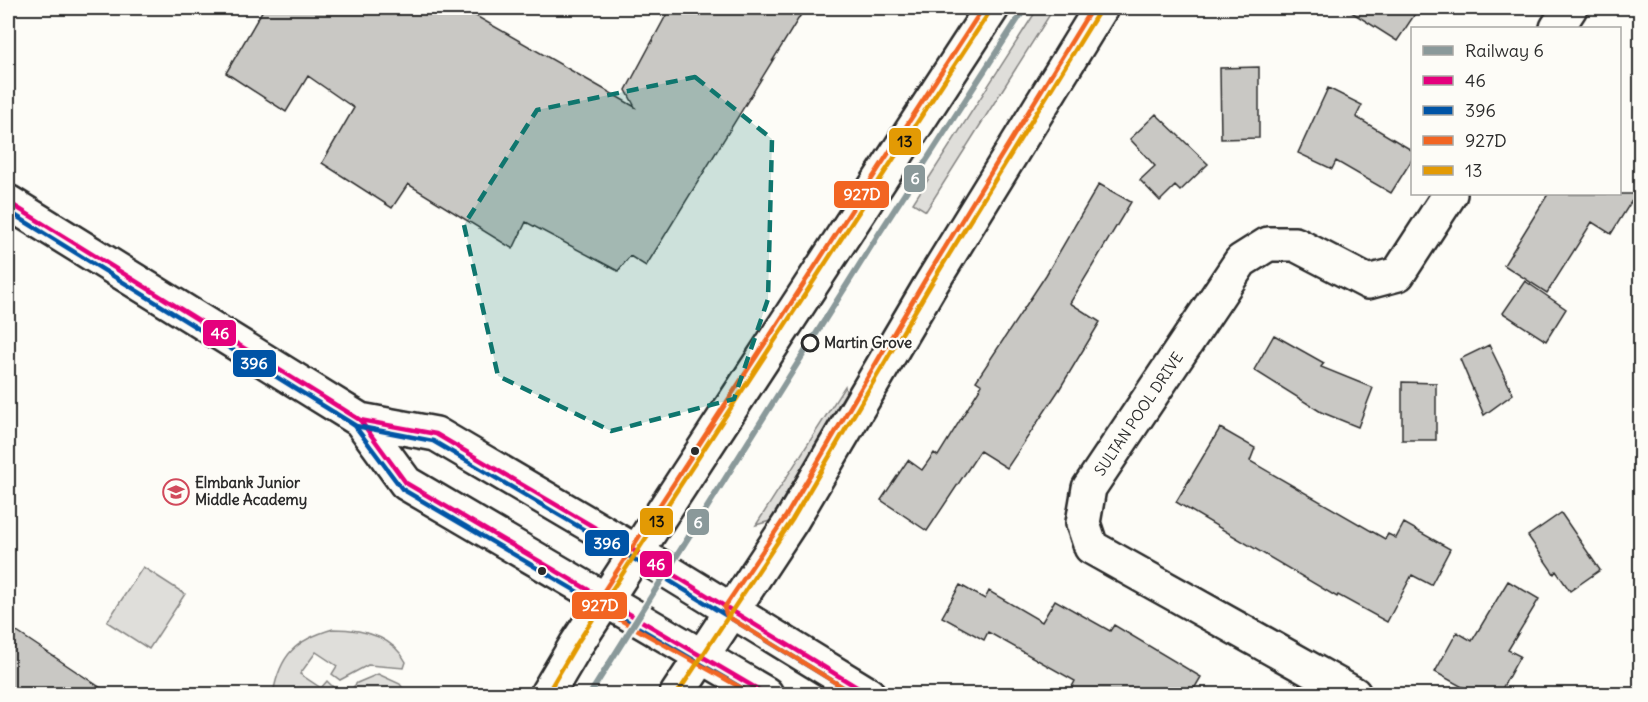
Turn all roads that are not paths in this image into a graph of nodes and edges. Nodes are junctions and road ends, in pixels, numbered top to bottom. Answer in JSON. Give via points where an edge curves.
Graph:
{"nodes":[{"id":1,"x":992,"y":8,"type":"edge"},
{"id":2,"x":1101,"y":8,"type":"edge"},
{"id":3,"x":1570,"y":8,"type":"edge"},
{"id":4,"x":1558,"y":27,"type":"edge"},
{"id":5,"x":1449,"y":195,"type":"edge"},
{"id":6,"x":8,"y":202,"type":"edge"},
{"id":7,"x":360,"y":420,"type":"junction"},
{"id":8,"x":638,"y":553,"type":"junction"},
{"id":9,"x":605,"y":602,"type":"junction"},
{"id":10,"x":731,"y":610,"type":"junction"},
{"id":11,"x":700,"y":658,"type":"junction"},
{"id":12,"x":547,"y":694,"type":"edge"},
{"id":13,"x":677,"y":694,"type":"edge"},
{"id":14,"x":766,"y":694,"type":"edge"},
{"id":15,"x":868,"y":694,"type":"edge"},
{"id":16,"x":1354,"y":694,"type":"edge"}],
"edges":[{"from":1,"to":8,"type":"main road"},
{"from":2,"to":10,"type":"main road","via":[[792,520]]},
{"from":3,"to":4,"type":"main road"},
{"from":5,"to":16,"type":"main road","name":"SULTAN POOL DRIVE","via":[[1398,274],[1368,282],[1295,244],[1268,243],[1241,261],[1089,488],[1083,523],[1091,547]]},
{"from":6,"to":7,"type":"main road"},
{"from":7,"to":8,"type":"main road","via":[[436,434]]},
{"from":7,"to":9,"type":"main road","via":[[406,483]]},
{"from":8,"to":9,"type":"main road"},
{"from":8,"to":10,"type":"main road"},
{"from":9,"to":11,"type":"main road"},
{"from":9,"to":12,"type":"main road"},
{"from":10,"to":11,"type":"main road"},
{"from":10,"to":15,"type":"main road"},
{"from":11,"to":13,"type":"main road"},
{"from":11,"to":14,"type":"main road"}]}
